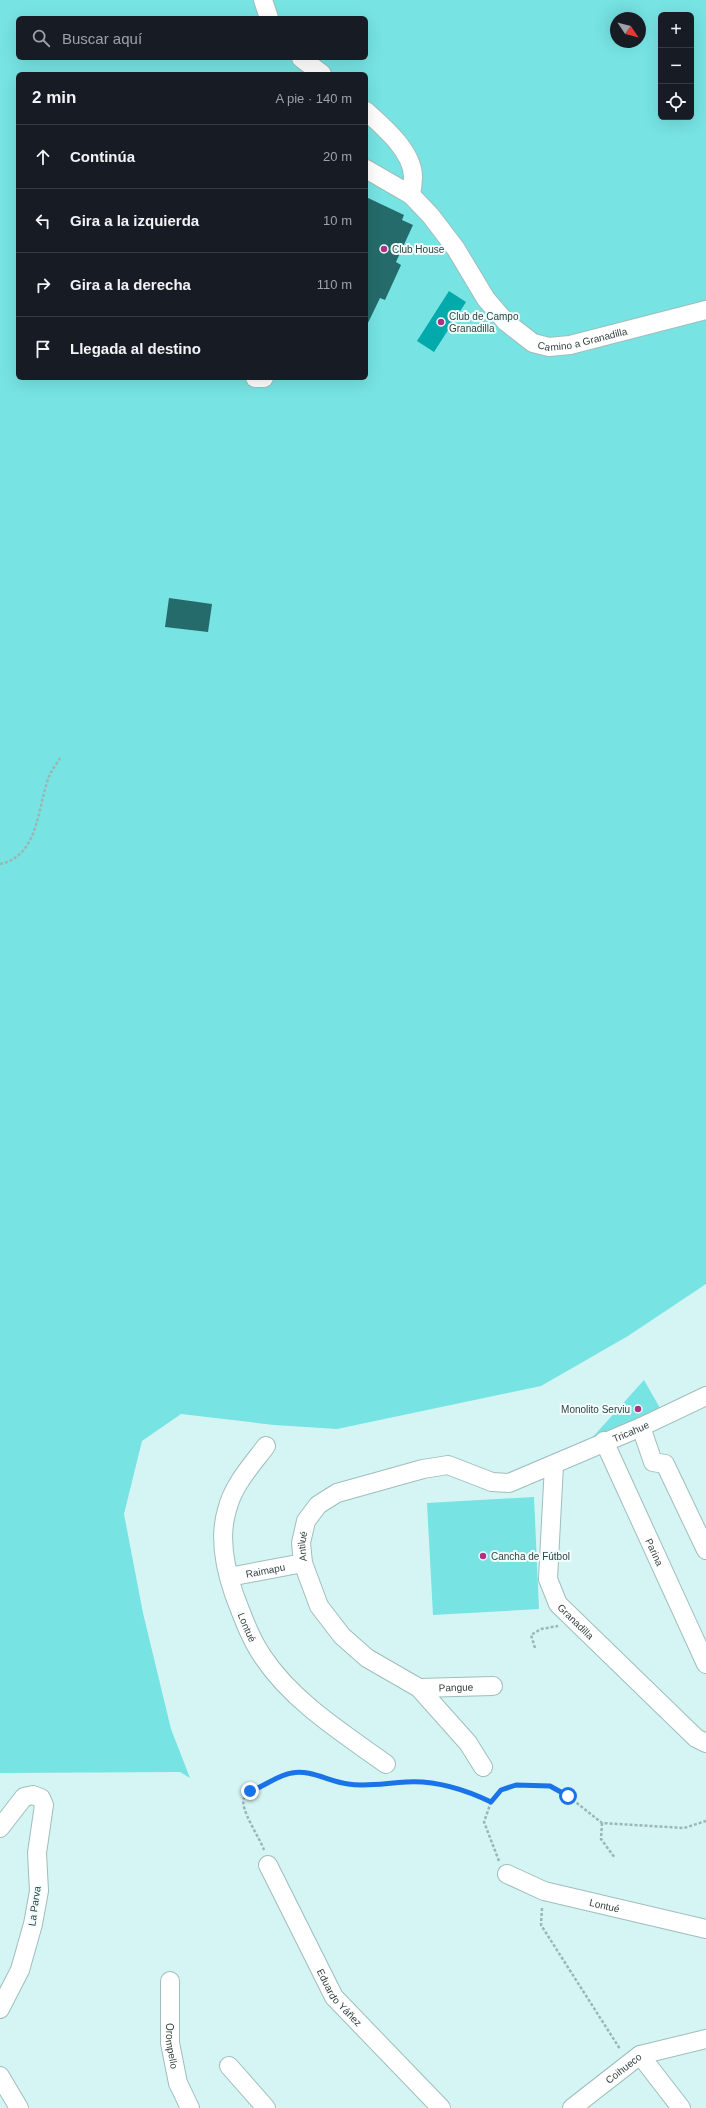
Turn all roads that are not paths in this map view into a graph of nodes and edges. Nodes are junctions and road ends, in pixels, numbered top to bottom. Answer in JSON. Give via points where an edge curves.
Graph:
{"nodes":[{"id":1,"x":263,"y":0,"type":"edge"},
{"id":2,"x":268,"y":16,"type":"edge"},
{"id":3,"x":304,"y":60,"type":"edge"},
{"id":4,"x":319,"y":72,"type":"edge"},
{"id":5,"x":368,"y":113,"type":"edge"},
{"id":6,"x":368,"y":170,"type":"edge"},
{"id":7,"x":411,"y":195,"type":"junction"},
{"id":8,"x":706,"y":310,"type":"edge"},
{"id":9,"x":706,"y":1396,"type":"edge"},
{"id":10,"x":641,"y":1427,"type":"junction"},
{"id":11,"x":604,"y":1441,"type":"junction"},
{"id":12,"x":266,"y":1446,"type":"dead end"},
{"id":13,"x":554,"y":1465,"type":"junction"},
{"id":14,"x":706,"y":1550,"type":"edge"},
{"id":15,"x":303,"y":1563,"type":"junction"},
{"id":16,"x":228,"y":1578,"type":"junction"},
{"id":17,"x":706,"y":1664,"type":"edge"},
{"id":18,"x":493,"y":1686,"type":"dead end"},
{"id":19,"x":419,"y":1688,"type":"junction"},
{"id":20,"x":701,"y":1741,"type":"edge"},
{"id":21,"x":386,"y":1764,"type":"dead end"},
{"id":22,"x":483,"y":1767,"type":"dead end"},
{"id":23,"x":0,"y":1828,"type":"edge"},
{"id":24,"x":268,"y":1865,"type":"road end"},
{"id":25,"x":507,"y":1874,"type":"road end"},
{"id":26,"x":706,"y":1929,"type":"edge"},
{"id":27,"x":170,"y":1981,"type":"dead end"},
{"id":28,"x":0,"y":2009,"type":"edge"},
{"id":29,"x":706,"y":2039,"type":"edge"},
{"id":30,"x":634,"y":2059,"type":"junction"},
{"id":31,"x":229,"y":2066,"type":"dead end"},
{"id":32,"x":0,"y":2076,"type":"edge"},
{"id":33,"x":10,"y":2103,"type":"edge"},
{"id":34,"x":190,"y":2108,"type":"edge"},
{"id":35,"x":266,"y":2108,"type":"edge"},
{"id":36,"x":442,"y":2108,"type":"edge"},
{"id":37,"x":572,"y":2108,"type":"edge"},
{"id":38,"x":681,"y":2108,"type":"edge"}],
"edges":[{"from":1,"to":2,"type":"street"},
{"from":3,"to":4,"type":"street"},
{"from":5,"to":7,"type":"street","via":[[408,158],[413,176]]},
{"from":6,"to":7,"type":"street","name":"Camino a Granadilla"},
{"from":7,"to":8,"type":"street","name":"Camino a Granadilla","via":[[456,249],[486,299],[506,322],[533,343],[549,347],[570,345]]},
{"from":9,"to":10,"type":"street","name":"Tricahue"},
{"from":10,"to":11,"type":"street","name":"Tricahue"},
{"from":10,"to":14,"type":"street","via":[[653,1462],[665,1464]]},
{"from":11,"to":13,"type":"street","name":"Tricahue"},
{"from":11,"to":17,"type":"street","name":"Parina"},
{"from":12,"to":16,"type":"street","name":"Lontué","via":[[240,1480],[226,1510],[224,1541]]},
{"from":13,"to":15,"type":"street","name":"Antilué","via":[[509,1483],[492,1482],[448,1465],[423,1469],[337,1493],[318,1505],[306,1521],[301,1543]]},
{"from":13,"to":20,"type":"street","name":"Granadilla","via":[[548,1579],[558,1604]]},
{"from":15,"to":16,"type":"street","name":"Raimapu"},
{"from":15,"to":19,"type":"street","name":"Antilué","via":[[319,1606],[342,1636],[367,1658]]},
{"from":16,"to":21,"type":"street","name":"Lontué","via":[[242,1617],[263,1657],[283,1683],[325,1720]]},
{"from":18,"to":19,"type":"street","name":"Pangue"},
{"from":19,"to":22,"type":"street","name":"Antilué","via":[[468,1743]]},
{"from":23,"to":28,"type":"street","name":"La Parva","via":[[24,1797],[33,1795],[41,1798],[44,1805],[37,1853],[38,1891],[33,1924],[20,1970]]},
{"from":24,"to":36,"type":"street","name":"Eduardo Yáñez","via":[[334,1997]]},
{"from":25,"to":26,"type":"street","name":"Lontué","via":[[544,1891]]},
{"from":27,"to":34,"type":"street","name":"Orompello","via":[[170,2044],[178,2083]]},
{"from":29,"to":30,"type":"street","name":"Coihueco"},
{"from":30,"to":37,"type":"street","name":"Coihueco"},
{"from":30,"to":38,"type":"street"},
{"from":31,"to":35,"type":"street"},
{"from":32,"to":33,"type":"street"}]}
